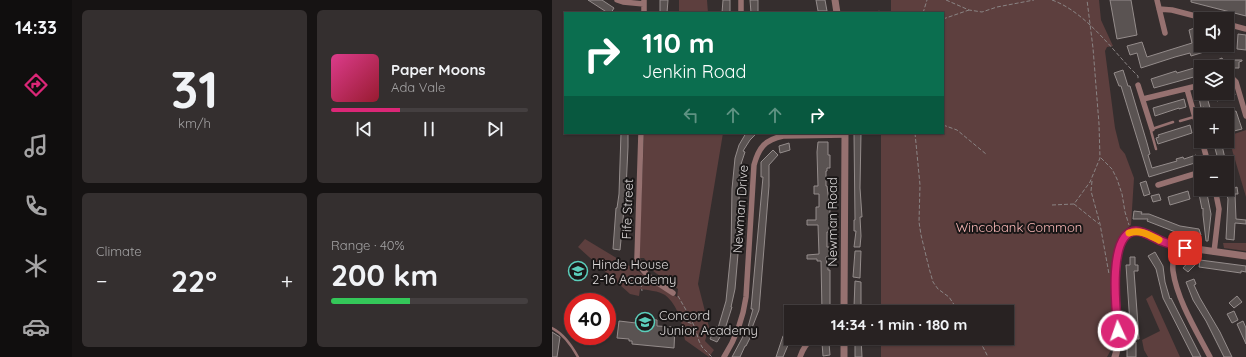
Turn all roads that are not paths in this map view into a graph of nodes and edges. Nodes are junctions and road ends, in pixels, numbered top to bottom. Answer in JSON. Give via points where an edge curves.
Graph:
{"nodes":[{"id":1,"x":617,"y":0,"type":"edge"},
{"id":2,"x":741,"y":0,"type":"edge"},
{"id":3,"x":835,"y":0,"type":"edge"},
{"id":4,"x":1157,"y":0,"type":"edge"},
{"id":5,"x":644,"y":2,"type":"edge"},
{"id":6,"x":1159,"y":9,"type":"junction"},
{"id":7,"x":741,"y":12,"type":"edge"},
{"id":8,"x":837,"y":12,"type":"edge"},
{"id":9,"x":1194,"y":16,"type":"edge"},
{"id":10,"x":1234,"y":26,"type":"edge"},
{"id":11,"x":1246,"y":29,"type":"edge"},
{"id":12,"x":1165,"y":33,"type":"dead end"},
{"id":13,"x":1234,"y":80,"type":"edge"},
{"id":14,"x":1138,"y":85,"type":"road end"},
{"id":15,"x":1194,"y":87,"type":"edge"},
{"id":16,"x":1187,"y":89,"type":"junction"},
{"id":17,"x":1143,"y":99,"type":"junction"},
{"id":18,"x":1194,"y":114,"type":"edge"},
{"id":19,"x":1246,"y":116,"type":"edge"},
{"id":20,"x":1194,"y":117,"type":"edge"},
{"id":21,"x":1180,"y":121,"type":"dead end"},
{"id":22,"x":1173,"y":122,"type":"dead end"},
{"id":23,"x":1152,"y":129,"type":"junction"},
{"id":24,"x":640,"y":134,"type":"edge"},
{"id":25,"x":845,"y":134,"type":"edge"},
{"id":26,"x":1156,"y":149,"type":"dead end"},
{"id":27,"x":1194,"y":174,"type":"edge"},
{"id":28,"x":1158,"y":185,"type":"dead end"},
{"id":29,"x":1216,"y":196,"type":"edge"},
{"id":30,"x":1175,"y":246,"type":"junction"},
{"id":31,"x":1214,"y":252,"type":"junction"},
{"id":32,"x":1246,"y":256,"type":"edge"},
{"id":33,"x":673,"y":293,"type":"road end"},
{"id":34,"x":844,"y":305,"type":"edge"},
{"id":35,"x":552,"y":328,"type":"edge"},
{"id":36,"x":805,"y":345,"type":"edge"},
{"id":37,"x":844,"y":345,"type":"edge"},
{"id":38,"x":578,"y":357,"type":"edge"},
{"id":39,"x":724,"y":357,"type":"edge"},
{"id":40,"x":800,"y":357,"type":"edge"},
{"id":41,"x":844,"y":357,"type":"edge"},
{"id":42,"x":1115,"y":357,"type":"edge"},
{"id":43,"x":1210,"y":357,"type":"edge"}],
"edges":[{"from":1,"to":5,"type":"street"},
{"from":2,"to":7,"type":"street"},
{"from":3,"to":8,"type":"street"},
{"from":4,"to":6,"type":"street"},
{"from":6,"to":9,"type":"street"},
{"from":6,"to":12,"type":"street"},
{"from":10,"to":11,"type":"street"},
{"from":13,"to":19,"type":"street"},
{"from":14,"to":17,"type":"street"},
{"from":15,"to":16,"type":"street"},
{"from":16,"to":17,"type":"street"},
{"from":16,"to":18,"type":"street"},
{"from":17,"to":23,"type":"street"},
{"from":20,"to":21,"type":"lane"},
{"from":22,"to":23,"type":"lane"},
{"from":23,"to":26,"type":"lane"},
{"from":24,"to":33,"type":"street","name":"Fife Street","via":[[638,263],[653,279]]},
{"from":25,"to":34,"type":"street","name":"Newman Road"},
{"from":25,"to":39,"type":"street","name":"Newman Drive","via":[[783,136],[767,142],[759,151],[754,164],[746,297],[738,330]]},
{"from":27,"to":28,"type":"street"},
{"from":29,"to":31,"type":"street","via":[[1218,209]]},
{"from":30,"to":31,"type":"street"},
{"from":30,"to":42,"type":"street","via":[[1137,231],[1126,234],[1122,239],[1116,279],[1118,349]]},
{"from":30,"to":43,"type":"street","via":[[1173,270],[1178,290]]},
{"from":31,"to":32,"type":"street"},
{"from":35,"to":38,"type":"lane","via":[[563,336]]},
{"from":36,"to":40,"type":"street"},
{"from":37,"to":41,"type":"street"}]}
